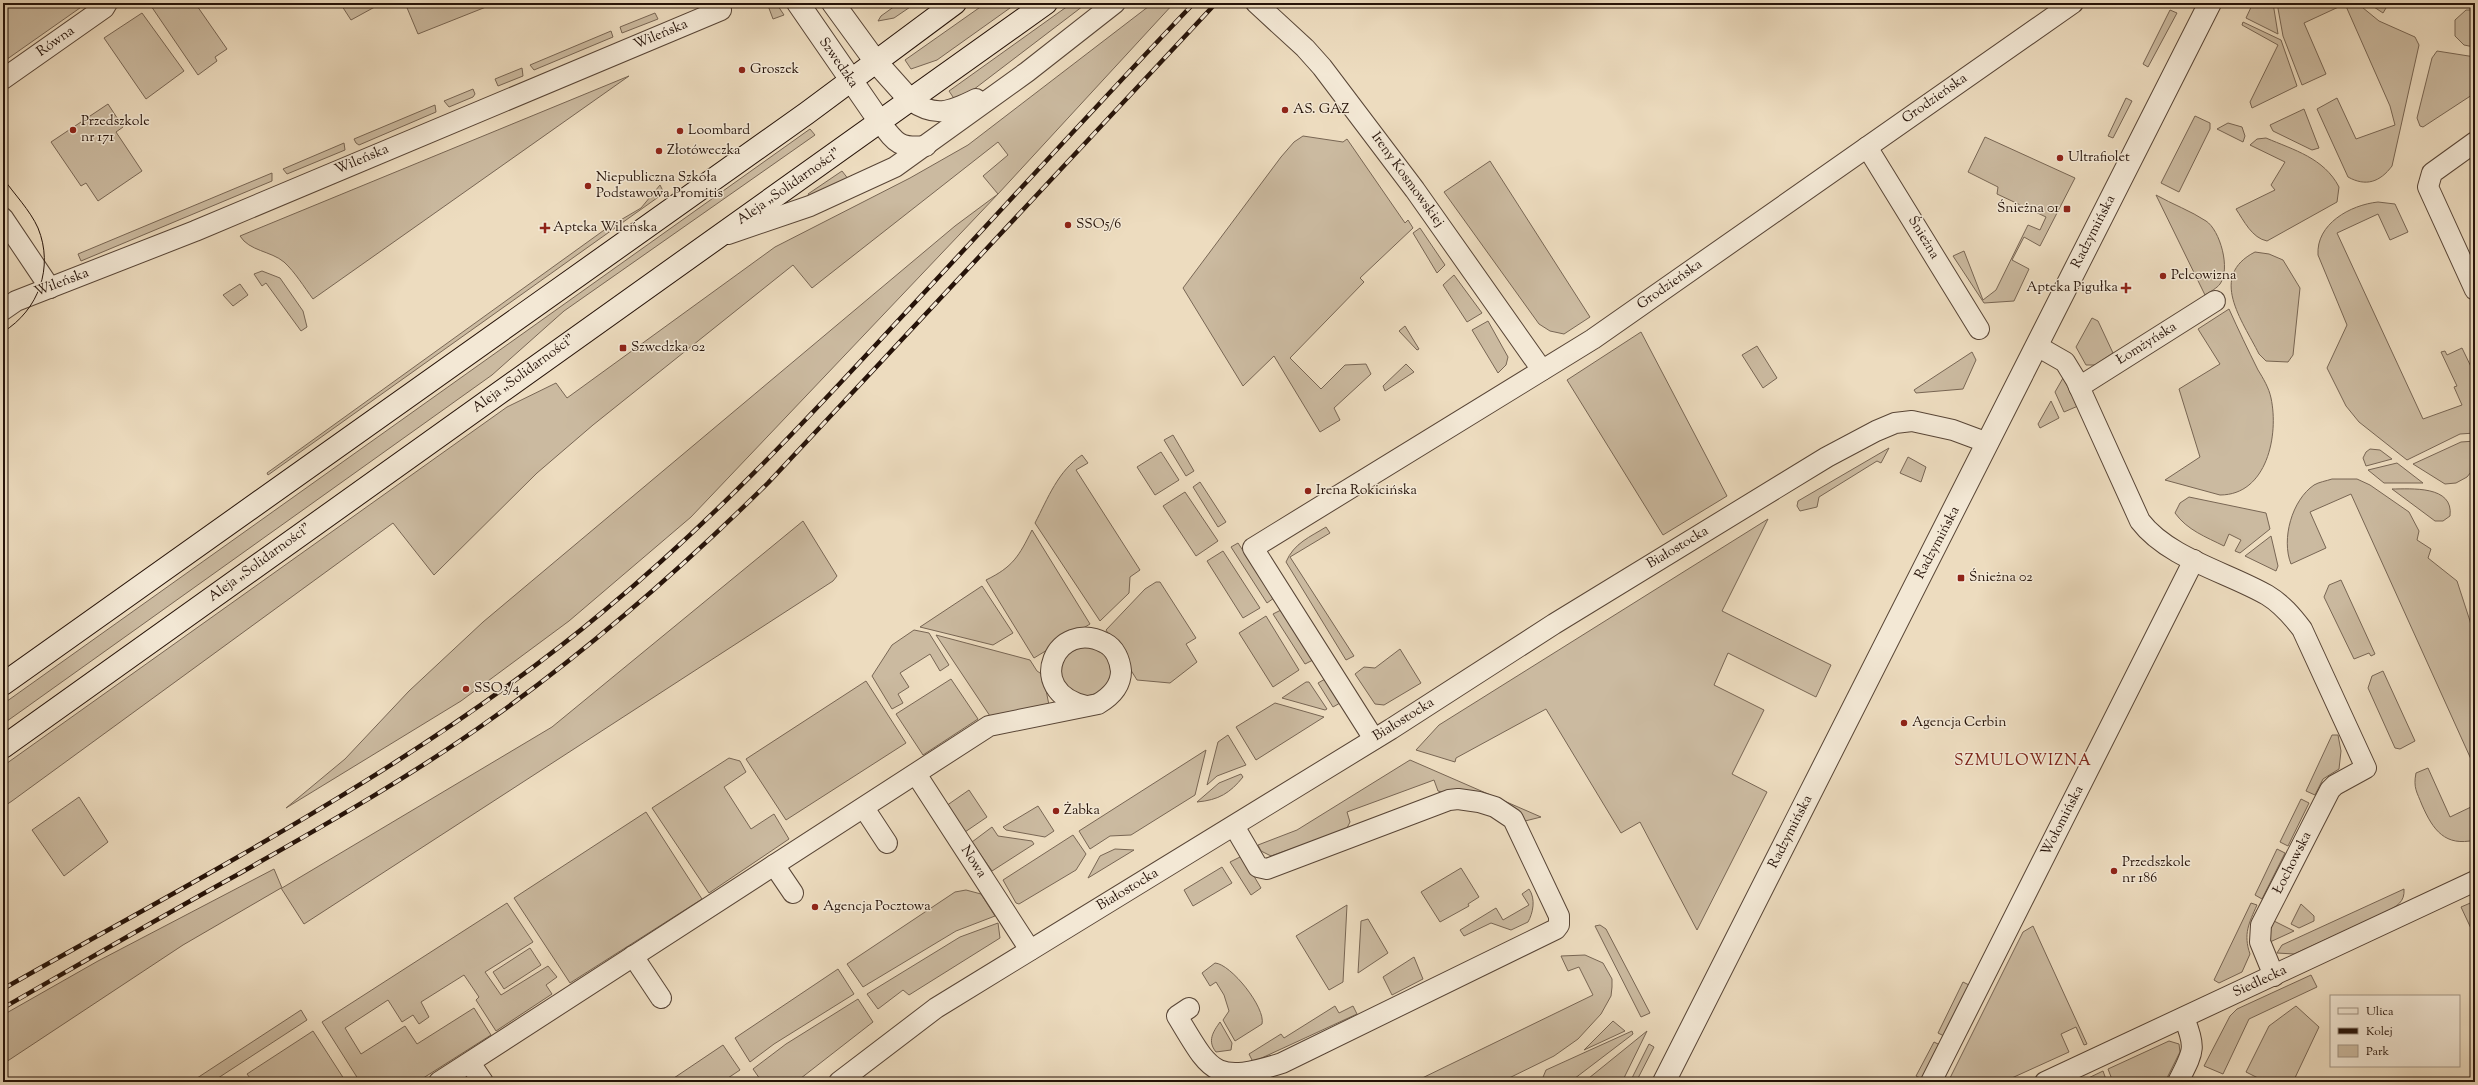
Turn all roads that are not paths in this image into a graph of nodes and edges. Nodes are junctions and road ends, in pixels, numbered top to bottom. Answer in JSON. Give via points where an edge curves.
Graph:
{"nodes":[{"id":1,"x":107,"y":3,"type":"edge"},
{"id":2,"x":798,"y":3,"type":"edge"},
{"id":3,"x":833,"y":3,"type":"edge"},
{"id":4,"x":955,"y":3,"type":"edge"},
{"id":5,"x":1046,"y":3,"type":"edge"},
{"id":6,"x":1115,"y":3,"type":"edge"},
{"id":7,"x":1256,"y":3,"type":"edge"},
{"id":8,"x":2074,"y":3,"type":"edge"},
{"id":9,"x":2210,"y":3,"type":"edge"},
{"id":10,"x":721,"y":10,"type":"dead end"},
{"id":11,"x":876,"y":62,"type":"junction"},
{"id":12,"x":1027,"y":72,"type":"junction"},
{"id":13,"x":3,"y":79,"type":"edge"},
{"id":14,"x":851,"y":80,"type":"junction"},
{"id":15,"x":910,"y":100,"type":"junction"},
{"id":16,"x":880,"y":122,"type":"junction"},
{"id":17,"x":2475,"y":142,"type":"edge"},
{"id":18,"x":926,"y":146,"type":"junction"},
{"id":19,"x":1867,"y":147,"type":"junction"},
{"id":20,"x":3,"y":218,"type":"edge"},
{"id":21,"x":714,"y":239,"type":"junction"},
{"id":22,"x":50,"y":288,"type":"junction"},
{"id":23,"x":2475,"y":290,"type":"edge"},
{"id":24,"x":2215,"y":302,"type":"dead end"},
{"id":25,"x":3,"y":310,"type":"edge"},
{"id":26,"x":1979,"y":329,"type":"dead end"},
{"id":27,"x":2037,"y":346,"type":"junction"},
{"id":28,"x":1542,"y":370,"type":"junction"},
{"id":29,"x":2079,"y":387,"type":"junction"},
{"id":30,"x":1988,"y":443,"type":"junction"},
{"id":31,"x":2194,"y":560,"type":"junction"},
{"id":32,"x":3,"y":684,"type":"edge"},
{"id":33,"x":1086,"y":706,"type":"dead end"},
{"id":34,"x":1374,"y":739,"type":"junction"},
{"id":35,"x":3,"y":747,"type":"edge"},
{"id":36,"x":916,"y":774,"type":"junction"},
{"id":37,"x":864,"y":808,"type":"junction"},
{"id":38,"x":1234,"y":826,"type":"junction"},
{"id":39,"x":887,"y":842,"type":"dead end"},
{"id":40,"x":774,"y":866,"type":"junction"},
{"id":41,"x":2475,"y":881,"type":"edge"},
{"id":42,"x":793,"y":893,"type":"dead end"},
{"id":43,"x":1030,"y":950,"type":"junction"},
{"id":44,"x":633,"y":956,"type":"junction"},
{"id":45,"x":2274,"y":976,"type":"junction"},
{"id":46,"x":661,"y":998,"type":"dead end"},
{"id":47,"x":1189,"y":1008,"type":"dead end"},
{"id":48,"x":2184,"y":1018,"type":"junction"},
{"id":49,"x":470,"y":1063,"type":"junction"},
{"id":50,"x":439,"y":1082,"type":"edge"},
{"id":51,"x":484,"y":1082,"type":"edge"},
{"id":52,"x":839,"y":1082,"type":"edge"},
{"id":53,"x":1664,"y":1082,"type":"edge"},
{"id":54,"x":1931,"y":1082,"type":"edge"},
{"id":55,"x":2045,"y":1082,"type":"edge"},
{"id":56,"x":2178,"y":1082,"type":"edge"}],
"edges":[{"from":1,"to":13,"type":"street","name":"Równa","via":[[104,8]]},
{"from":2,"to":14,"type":"main road","name":"Szwedzka"},
{"from":3,"to":11,"type":"main road"},
{"from":4,"to":11,"type":"main road"},
{"from":5,"to":15,"type":"main road","name":"Aleja „Solidarności”"},
{"from":6,"to":12,"type":"street"},
{"from":7,"to":28,"type":"street","name":"Ireny Kosmowskiej","via":[[1322,67],[1415,190]]},
{"from":8,"to":19,"type":"street","name":"Grodzieńska"},
{"from":9,"to":27,"type":"main road","name":"Radzymińska"},
{"from":10,"to":22,"type":"street","name":"Wileńska","via":[[195,231]]},
{"from":11,"to":14,"type":"main road"},
{"from":11,"to":15,"type":"main road"},
{"from":12,"to":15,"type":"street","via":[[948,111],[930,111]]},
{"from":12,"to":18,"type":"street"},
{"from":14,"to":16,"type":"main road","name":"Szwedzka"},
{"from":14,"to":32,"type":"main road"},
{"from":15,"to":16,"type":"main road","name":"Aleja „Solidarności”"},
{"from":16,"to":18,"type":"street","via":[[897,143],[911,148]]},
{"from":16,"to":21,"type":"main road","name":"Aleja „Solidarności”"},
{"from":17,"to":23,"type":"street","via":[[2432,173],[2428,187]]},
{"from":18,"to":21,"type":"street","via":[[895,167],[860,185],[810,206]]},
{"from":19,"to":26,"type":"street","name":"Śnieżna"},
{"from":19,"to":28,"type":"street","name":"Grodzieńska","via":[[1593,339]]},
{"from":20,"to":22,"type":"street"},
{"from":21,"to":35,"type":"main road","name":"Aleja „Solidarności”"},
{"from":22,"to":25,"type":"street","name":"Wileńska","via":[[16,301]]},
{"from":24,"to":29,"type":"street","name":"Łomżyńska"},
{"from":27,"to":29,"type":"street","via":[[2065,362]]},
{"from":27,"to":30,"type":"main road","name":"Radzymińska"},
{"from":28,"to":34,"type":"street","name":"Grodzieńska","via":[[1253,548]]},
{"from":29,"to":31,"type":"street","via":[[2140,521],[2149,533],[2161,542]]},
{"from":30,"to":34,"type":"street","name":"Białostocka","via":[[1953,430],[1912,421],[1895,423],[1876,431],[1827,457],[1648,566]]},
{"from":30,"to":53,"type":"main road","name":"Radzymińska"},
{"from":31,"to":45,"type":"street","name":"Łochowska","via":[[2268,595],[2286,609],[2302,629],[2366,768],[2330,790],[2261,925],[2260,942]]},
{"from":31,"to":54,"type":"street","name":"Wołomińska"},
{"from":33,"to":36,"type":"street","via":[[989,726]]},
{"from":34,"to":38,"type":"street","name":"Białostocka"},
{"from":36,"to":37,"type":"street"},
{"from":36,"to":43,"type":"street","name":"Nowa"},
{"from":37,"to":39,"type":"street"},
{"from":37,"to":40,"type":"street"},
{"from":38,"to":43,"type":"street","name":"Białostocka"},
{"from":38,"to":47,"type":"street","via":[[1258,867],[1267,869],[1449,800],[1479,802],[1504,812],[1513,819],[1559,916],[1559,925],[1556,929],[1282,1063],[1255,1071],[1219,1072],[1205,1062],[1177,1016]]},
{"from":40,"to":42,"type":"street"},
{"from":40,"to":44,"type":"street"},
{"from":41,"to":45,"type":"street","name":"Siedlecka"},
{"from":43,"to":52,"type":"street","name":"Białostocka","via":[[936,1008]]},
{"from":44,"to":46,"type":"street"},
{"from":44,"to":49,"type":"street"},
{"from":45,"to":48,"type":"street","name":"Siedlecka"},
{"from":48,"to":55,"type":"street","name":"Siedlecka"},
{"from":48,"to":56,"type":"street","via":[[2193,1039],[2192,1054]]},
{"from":49,"to":50,"type":"street"},
{"from":49,"to":51,"type":"street"}]}
